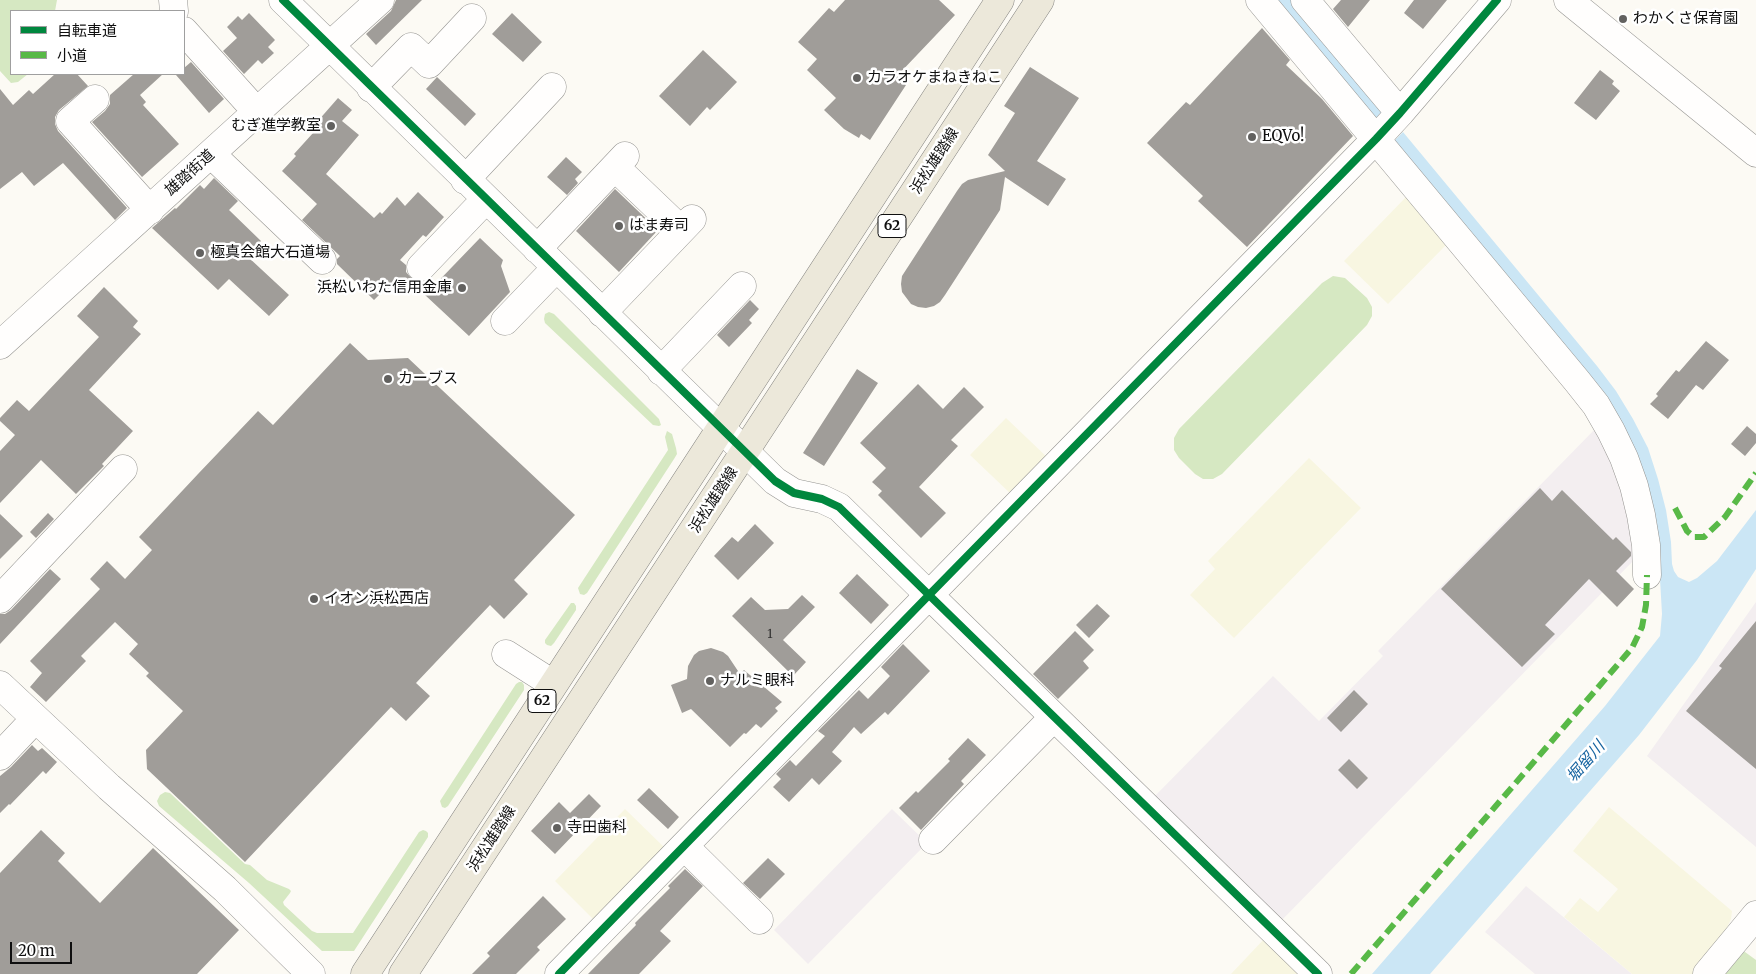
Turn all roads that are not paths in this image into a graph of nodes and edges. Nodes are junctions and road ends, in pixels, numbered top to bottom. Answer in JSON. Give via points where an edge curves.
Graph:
{"nodes":[{"id":1,"x":283,"y":0,"type":"edge"},
{"id":2,"x":380,"y":0,"type":"edge"},
{"id":3,"x":1000,"y":0,"type":"edge"},
{"id":4,"x":1040,"y":0,"type":"edge"},
{"id":5,"x":1260,"y":0,"type":"edge"},
{"id":6,"x":1305,"y":0,"type":"edge"},
{"id":7,"x":1497,"y":0,"type":"edge"},
{"id":8,"x":1568,"y":0,"type":"edge"},
{"id":9,"x":472,"y":18,"type":"dead end"},
{"id":10,"x":185,"y":32,"type":"edge"},
{"id":11,"x":329,"y":46,"type":"junction"},
{"id":12,"x":552,"y":87,"type":"dead end"},
{"id":13,"x":371,"y":88,"type":"junction"},
{"id":14,"x":95,"y":99,"type":"dead end"},
{"id":15,"x":257,"y":112,"type":"junction"},
{"id":16,"x":1400,"y":113,"type":"junction"},
{"id":17,"x":1376,"y":139,"type":"junction"},
{"id":18,"x":1756,"y":153,"type":"edge"},
{"id":19,"x":211,"y":154,"type":"junction"},
{"id":20,"x":465,"y":180,"type":"junction"},
{"id":21,"x":486,"y":199,"type":"junction"},
{"id":22,"x":150,"y":210,"type":"junction"},
{"id":23,"x":546,"y":258,"type":"junction"},
{"id":24,"x":322,"y":260,"type":"dead end"},
{"id":25,"x":421,"y":268,"type":"dead end"},
{"id":26,"x":742,"y":286,"type":"dead end"},
{"id":27,"x":602,"y":313,"type":"junction"},
{"id":28,"x":505,"y":321,"type":"dead end"},
{"id":29,"x":0,"y":346,"type":"edge"},
{"id":30,"x":661,"y":371,"type":"junction"},
{"id":31,"x":720,"y":428,"type":"junction"},
{"id":32,"x":745,"y":452,"type":"junction"},
{"id":33,"x":123,"y":469,"type":"dead end"},
{"id":34,"x":1647,"y":575,"type":"dead end"},
{"id":35,"x":929,"y":595,"type":"junction"},
{"id":36,"x":0,"y":599,"type":"edge"},
{"id":37,"x":506,"y":654,"type":"dead end"},
{"id":38,"x":553,"y":684,"type":"junction"},
{"id":39,"x":0,"y":685,"type":"edge"},
{"id":40,"x":1054,"y":717,"type":"junction"},
{"id":41,"x":35,"y":719,"type":"junction"},
{"id":42,"x":0,"y":756,"type":"edge"},
{"id":43,"x":933,"y":840,"type":"dead end"},
{"id":44,"x":684,"y":846,"type":"junction"},
{"id":45,"x":1756,"y":915,"type":"edge"},
{"id":46,"x":759,"y":920,"type":"dead end"},
{"id":47,"x":311,"y":974,"type":"edge"},
{"id":48,"x":364,"y":974,"type":"edge"},
{"id":49,"x":403,"y":974,"type":"edge"},
{"id":50,"x":559,"y":974,"type":"edge"},
{"id":51,"x":1318,"y":974,"type":"edge"},
{"id":52,"x":1707,"y":974,"type":"edge"}],
"edges":[{"from":1,"to":11,"type":"street"},
{"from":2,"to":11,"type":"street","name":"雄踏街道"},
{"from":3,"to":31,"type":"main road","number":"62"},
{"from":4,"to":32,"type":"main road","name":"浜松雄踏線","number":"62"},
{"from":5,"to":17,"type":"street"},
{"from":6,"to":16,"type":"street"},
{"from":7,"to":16,"type":"street"},
{"from":8,"to":18,"type":"street"},
{"from":9,"to":13,"type":"street","via":[[429,64],[411,47]]},
{"from":10,"to":15,"type":"street"},
{"from":11,"to":13,"type":"street"},
{"from":11,"to":15,"type":"street","name":"雄踏街道"},
{"from":12,"to":20,"type":"street"},
{"from":13,"to":20,"type":"street"},
{"from":14,"to":22,"type":"street","via":[[70,121]]},
{"from":15,"to":19,"type":"street","name":"雄踏街道"},
{"from":16,"to":17,"type":"street"},
{"from":17,"to":34,"type":"street","via":[[1596,405],[1618,444],[1634,486],[1642,515]]},
{"from":17,"to":35,"type":"street"},
{"from":19,"to":22,"type":"street","name":"雄踏街道"},
{"from":19,"to":24,"type":"street"},
{"from":20,"to":21,"type":"street"},
{"from":21,"to":23,"type":"street"},
{"from":21,"to":25,"type":"street"},
{"from":22,"to":29,"type":"street","name":"雄踏街道"},
{"from":23,"to":27,"type":"street"},
{"from":23,"to":27,"type":"street","via":[[620,161],[686,224]]},
{"from":23,"to":28,"type":"street"},
{"from":26,"to":30,"type":"street"},
{"from":27,"to":30,"type":"street"},
{"from":30,"to":31,"type":"street"},
{"from":31,"to":32,"type":"street"},
{"from":31,"to":38,"type":"main road","number":"62"},
{"from":32,"to":35,"type":"street","via":[[784,488],[839,507]]},
{"from":32,"to":49,"type":"main road","name":"浜松雄踏線","number":"62"},
{"from":33,"to":36,"type":"street"},
{"from":35,"to":40,"type":"street"},
{"from":35,"to":44,"type":"street"},
{"from":37,"to":38,"type":"street"},
{"from":38,"to":48,"type":"main road","number":"62"},
{"from":39,"to":41,"type":"street"},
{"from":40,"to":43,"type":"street"},
{"from":40,"to":51,"type":"street"},
{"from":41,"to":42,"type":"street"},
{"from":41,"to":47,"type":"street","via":[[225,889]]},
{"from":44,"to":46,"type":"street"},
{"from":44,"to":50,"type":"street"},
{"from":45,"to":52,"type":"street"}]}
